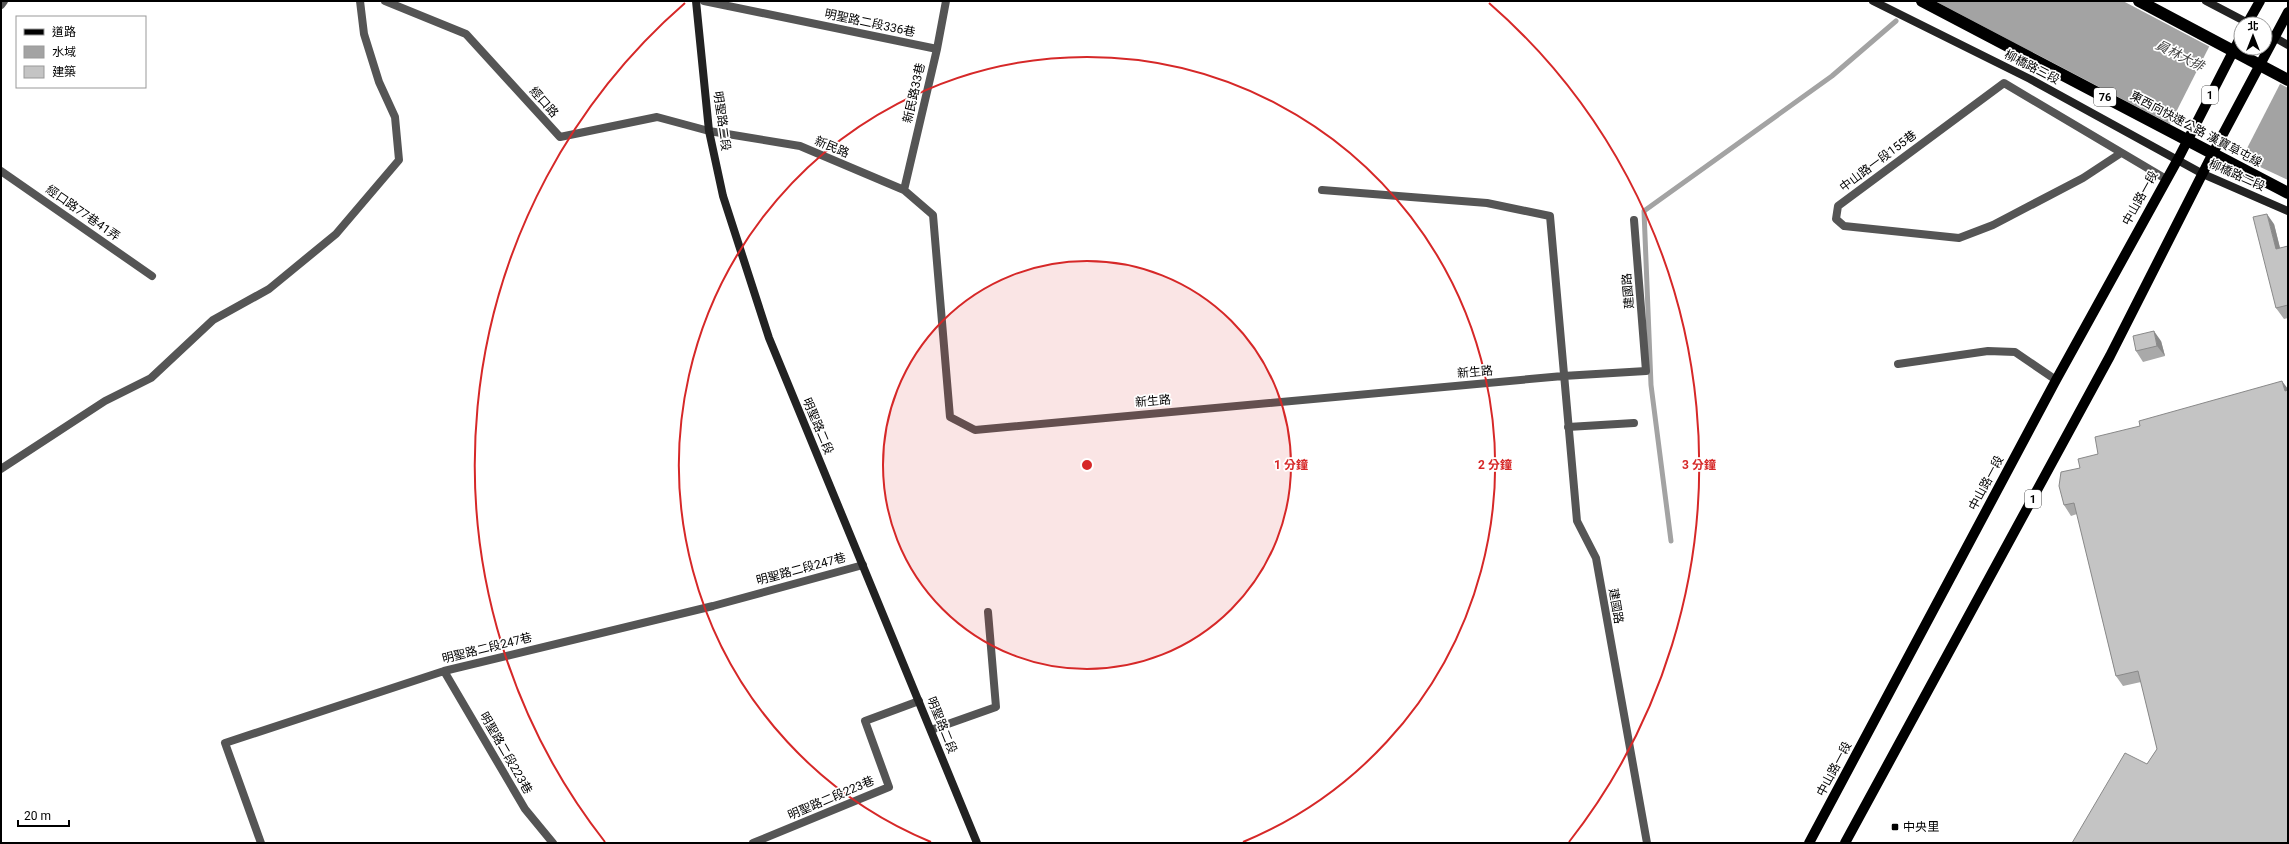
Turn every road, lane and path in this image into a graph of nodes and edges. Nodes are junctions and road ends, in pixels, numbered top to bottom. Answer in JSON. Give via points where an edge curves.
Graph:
{"nodes":[{"id":1,"x":4,"y":1,"type":"edge"},
{"id":2,"x":360,"y":1,"type":"edge"},
{"id":3,"x":385,"y":1,"type":"edge"},
{"id":4,"x":696,"y":1,"type":"edge"},
{"id":5,"x":704,"y":1,"type":"edge"},
{"id":6,"x":946,"y":1,"type":"edge"},
{"id":7,"x":1873,"y":1,"type":"edge"},
{"id":8,"x":1922,"y":1,"type":"edge"},
{"id":9,"x":2139,"y":1,"type":"edge"},
{"id":10,"x":2206,"y":1,"type":"edge"},
{"id":11,"x":2260,"y":1,"type":"edge"},
{"id":12,"x":1,"y":5,"type":"edge"},
{"id":13,"x":2288,"y":12,"type":"edge"},
{"id":14,"x":2234,"y":16,"type":"edge"},
{"id":15,"x":2253,"y":16,"type":"edge"},
{"id":16,"x":2275,"y":38,"type":"junction"},
{"id":17,"x":2288,"y":45,"type":"edge"},
{"id":18,"x":937,"y":49,"type":"junction"},
{"id":19,"x":2233,"y":50,"type":"edge"},
{"id":20,"x":2288,"y":80,"type":"edge"},
{"id":21,"x":709,"y":131,"type":"junction"},
{"id":22,"x":2121,"y":154,"type":"junction"},
{"id":23,"x":2178,"y":159,"type":"junction"},
{"id":24,"x":1,"y":171,"type":"edge"},
{"id":25,"x":2203,"y":174,"type":"junction"},
{"id":26,"x":2166,"y":179,"type":"junction"},
{"id":27,"x":904,"y":190,"type":"junction"},
{"id":28,"x":1322,"y":190,"type":"dead end"},
{"id":29,"x":2288,"y":193,"type":"edge"},
{"id":30,"x":2288,"y":211,"type":"edge"},
{"id":31,"x":933,"y":215,"type":"joint"},
{"id":32,"x":1634,"y":220,"type":"dead end"},
{"id":33,"x":152,"y":276,"type":"dead end"},
{"id":34,"x":1898,"y":364,"type":"dead end"},
{"id":35,"x":1563,"y":376,"type":"junction"},
{"id":36,"x":2056,"y":380,"type":"junction"},
{"id":37,"x":1634,"y":423,"type":"dead end"},
{"id":38,"x":1568,"y":427,"type":"junction"},
{"id":39,"x":1,"y":469,"type":"edge"},
{"id":40,"x":863,"y":565,"type":"junction"},
{"id":41,"x":988,"y":612,"type":"dead end"},
{"id":42,"x":444,"y":671,"type":"junction"},
{"id":43,"x":919,"y":701,"type":"junction"},
{"id":44,"x":931,"y":730,"type":"junction"},
{"id":45,"x":261,"y":843,"type":"edge"},
{"id":46,"x":553,"y":843,"type":"edge"},
{"id":47,"x":753,"y":843,"type":"edge"},
{"id":48,"x":977,"y":843,"type":"edge"},
{"id":49,"x":1647,"y":843,"type":"edge"},
{"id":50,"x":1809,"y":843,"type":"edge"},
{"id":51,"x":1844,"y":843,"type":"edge"}],
"edges":[{"from":1,"to":12,"type":"street"},
{"from":2,"to":39,"type":"street","via":[[364,34],[379,82],[395,117],[399,160],[336,234],[269,289],[213,320],[151,378],[105,401]]},
{"from":3,"to":21,"type":"street","name":"經口路","via":[[466,34],[560,137],[657,117]]},
{"from":4,"to":21,"type":"street","name":"明聖路二段"},
{"from":5,"to":18,"type":"street","name":"明聖路二段336巷"},
{"from":6,"to":18,"type":"street","name":"新民路33巷"},
{"from":7,"to":23,"type":"street","name":"柳橋路三段","via":[[2030,79]]},
{"from":8,"to":29,"type":"highway","name":"東西向快速公路 漢寶草屯線","number":"76"},
{"from":9,"to":20,"type":"highway"},
{"from":10,"to":14,"type":"street"},
{"from":11,"to":15,"type":"main road"},
{"from":13,"to":16,"type":"main road","number":"1"},
{"from":16,"to":17,"type":"street"},
{"from":16,"to":25,"type":"main road","number":"1"},
{"from":18,"to":27,"type":"street","name":"新民路33巷"},
{"from":19,"to":23,"type":"main road","name":"中山路一段","number":"1"},
{"from":21,"to":27,"type":"street","name":"新民路","via":[[800,146]]},
{"from":21,"to":40,"type":"street","name":"明聖路二段","via":[[723,196],[769,338]]},
{"from":22,"to":22,"type":"street","name":"中山路一段155巷","via":[[2004,83],[1838,206],[1836,219],[1844,226],[1959,238],[1993,225],[2083,178]]},
{"from":22,"to":26,"type":"street","name":"中山路一段155巷"},
{"from":23,"to":25,"type":"street","name":"柳橋路二段"},
{"from":23,"to":26,"type":"main road","name":"中山路一段","number":"1"},
{"from":24,"to":33,"type":"street","name":"經口路77巷41弄"},
{"from":25,"to":30,"type":"street","name":"柳橋路二段"},
{"from":25,"to":51,"type":"main road","number":"1","via":[[2110,356]]},
{"from":26,"to":36,"type":"main road","name":"中山路一段","number":"1"},
{"from":27,"to":31,"type":"street","name":"新民路"},
{"from":28,"to":35,"type":"street","name":"建國路","via":[[1487,203],[1550,216]]},
{"from":31,"to":35,"type":"street","name":"新生路","via":[[950,417],[975,430]]},
{"from":32,"to":35,"type":"street","name":"建國路","via":[[1646,371]]},
{"from":34,"to":36,"type":"street","via":[[1988,351],[2015,352]]},
{"from":35,"to":38,"type":"street","name":"建國路"},
{"from":36,"to":50,"type":"main road","name":"中山路一段","number":"1"},
{"from":37,"to":38,"type":"street"},
{"from":38,"to":49,"type":"street","name":"建國路","via":[[1577,521],[1596,558]]},
{"from":40,"to":42,"type":"street","name":"明聖路二段247巷","via":[[713,606]]},
{"from":40,"to":43,"type":"street","name":"明聖路二段"},
{"from":41,"to":44,"type":"street","via":[[996,707]]},
{"from":42,"to":45,"type":"street","name":"明聖路二段247巷","via":[[225,743]]},
{"from":42,"to":46,"type":"street","name":"明聖路二段223巷","via":[[525,809]]},
{"from":43,"to":44,"type":"street","name":"明聖路二段"},
{"from":43,"to":47,"type":"street","name":"明聖路二段223巷","via":[[865,721],[889,787]]},
{"from":44,"to":48,"type":"street","name":"明聖路二段"}]}
